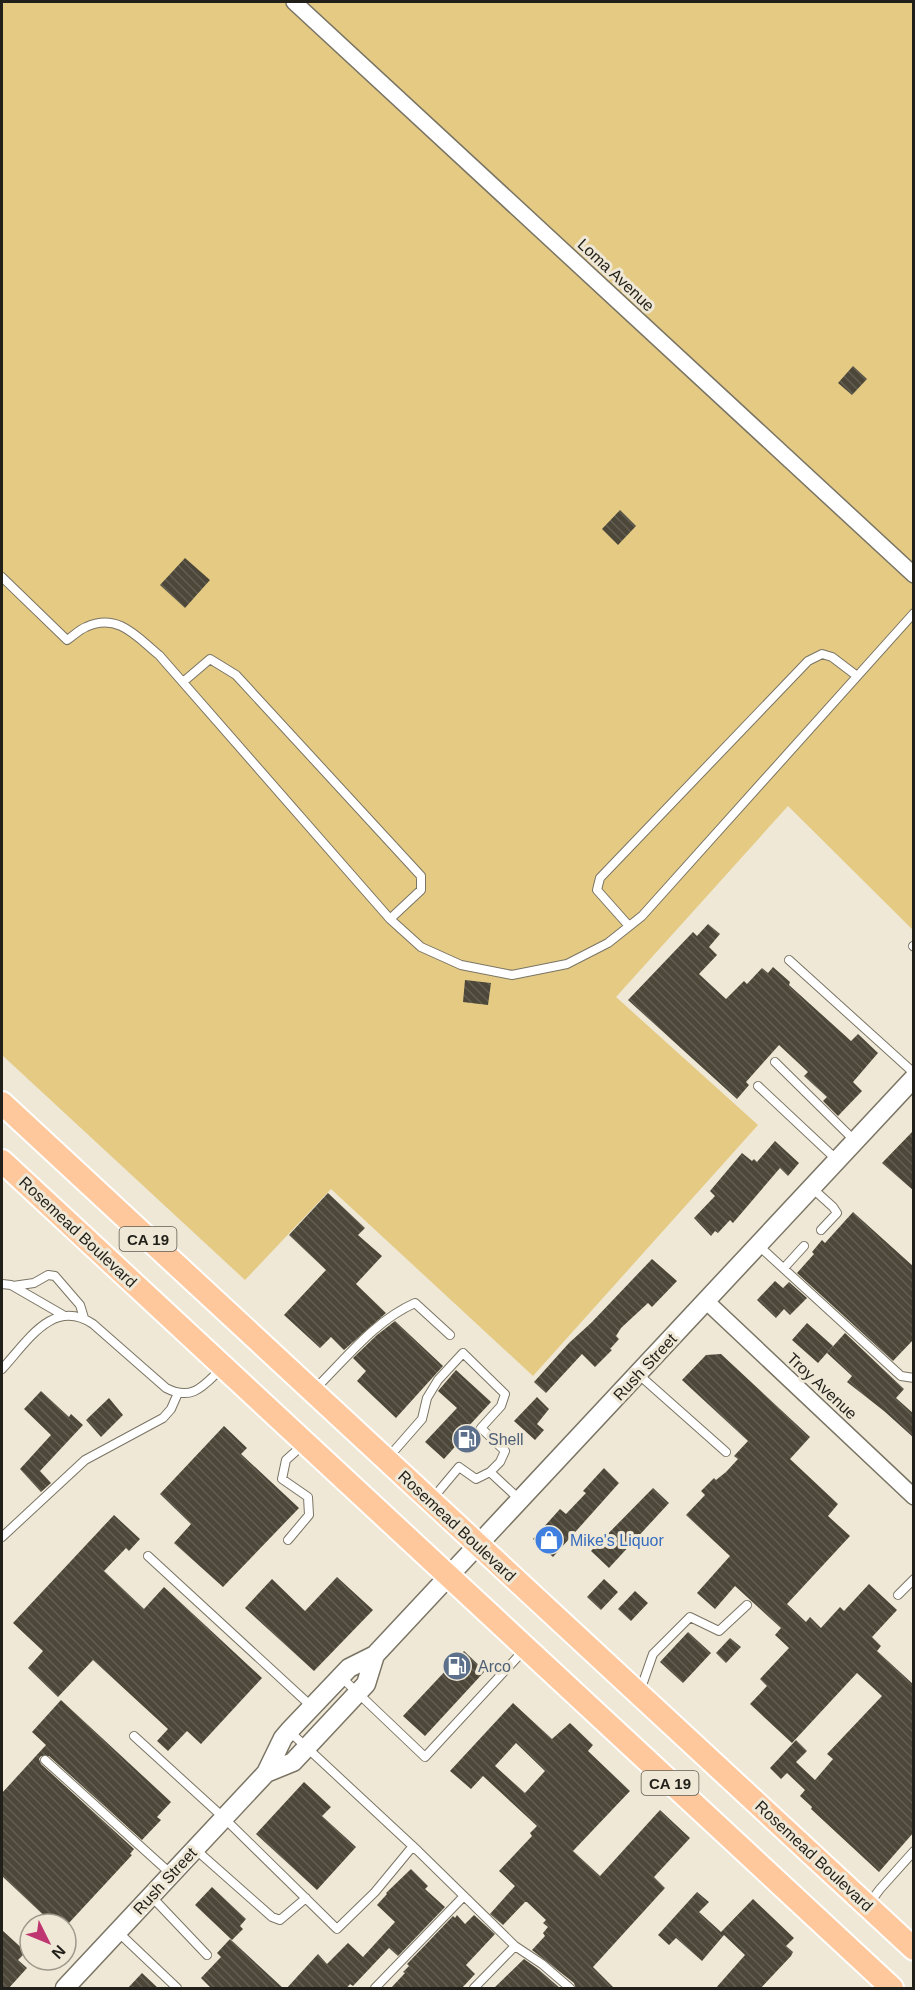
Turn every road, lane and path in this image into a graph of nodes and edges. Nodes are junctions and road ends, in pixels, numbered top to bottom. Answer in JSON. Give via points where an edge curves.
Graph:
{"nodes":[{"id":1,"x":294,"y":2,"type":"edge"},
{"id":2,"x":914,"y":575,"type":"edge"},
{"id":3,"x":2,"y":577,"type":"edge"},
{"id":4,"x":914,"y":613,"type":"edge"},
{"id":5,"x":857,"y":676,"type":"junction"},
{"id":6,"x":183,"y":682,"type":"junction"},
{"id":7,"x":390,"y":919,"type":"junction"},
{"id":8,"x":629,"y":926,"type":"junction"},
{"id":9,"x":789,"y":960,"type":"dead end"},
{"id":10,"x":775,"y":1062,"type":"dead end"},
{"id":11,"x":914,"y":1076,"type":"edge"},
{"id":12,"x":758,"y":1086,"type":"dead end"},
{"id":13,"x":2,"y":1103,"type":"edge"},
{"id":14,"x":855,"y":1141,"type":"junction"},
{"id":15,"x":837,"y":1160,"type":"junction"},
{"id":16,"x":2,"y":1161,"type":"edge"},
{"id":17,"x":811,"y":1187,"type":"junction"},
{"id":18,"x":821,"y":1230,"type":"dead end"},
{"id":19,"x":758,"y":1245,"type":"junction"},
{"id":20,"x":804,"y":1246,"type":"dead end"},
{"id":21,"x":784,"y":1268,"type":"junction"},
{"id":22,"x":2,"y":1284,"type":"edge"},
{"id":23,"x":13,"y":1286,"type":"junction"},
{"id":24,"x":706,"y":1301,"type":"junction"},
{"id":25,"x":63,"y":1315,"type":"junction"},
{"id":26,"x":84,"y":1318,"type":"junction"},
{"id":27,"x":450,"y":1335,"type":"dead end"},
{"id":28,"x":223,"y":1367,"type":"junction"},
{"id":29,"x":2,"y":1369,"type":"edge"},
{"id":30,"x":638,"y":1374,"type":"junction"},
{"id":31,"x":914,"y":1378,"type":"edge"},
{"id":32,"x":312,"y":1392,"type":"junction"},
{"id":33,"x":178,"y":1393,"type":"junction"},
{"id":34,"x":305,"y":1443,"type":"junction"},
{"id":35,"x":726,"y":1452,"type":"dead end"},
{"id":36,"x":386,"y":1460,"type":"junction"},
{"id":37,"x":490,"y":1472,"type":"junction"},
{"id":38,"x":914,"y":1497,"type":"edge"},
{"id":39,"x":520,"y":1501,"type":"junction"},
{"id":40,"x":430,"y":1502,"type":"junction"},
{"id":41,"x":2,"y":1537,"type":"edge"},
{"id":42,"x":288,"y":1540,"type":"dead end"},
{"id":43,"x":478,"y":1546,"type":"junction"},
{"id":44,"x":148,"y":1556,"type":"dead end"},
{"id":45,"x":448,"y":1578,"type":"junction"},
{"id":46,"x":914,"y":1579,"type":"edge"},
{"id":47,"x":898,"y":1595,"type":"dead end"},
{"id":48,"x":747,"y":1605,"type":"dead end"},
{"id":49,"x":525,"y":1649,"type":"junction"},
{"id":50,"x":375,"y":1655,"type":"junction"},
{"id":51,"x":341,"y":1677,"type":"junction"},
{"id":52,"x":357,"y":1694,"type":"junction"},
{"id":53,"x":639,"y":1695,"type":"junction"},
{"id":54,"x":312,"y":1707,"type":"junction"},
{"id":55,"x":289,"y":1731,"type":"junction"},
{"id":56,"x":134,"y":1736,"type":"dead end"},
{"id":57,"x":307,"y":1748,"type":"junction"},
{"id":58,"x":45,"y":1760,"type":"dead end"},
{"id":59,"x":266,"y":1773,"type":"junction"},
{"id":60,"x":224,"y":1818,"type":"junction"},
{"id":61,"x":413,"y":1846,"type":"junction"},
{"id":62,"x":195,"y":1849,"type":"junction"},
{"id":63,"x":914,"y":1851,"type":"edge"},
{"id":64,"x":171,"y":1874,"type":"junction"},
{"id":65,"x":151,"y":1896,"type":"junction"},
{"id":66,"x":464,"y":1896,"type":"junction"},
{"id":67,"x":306,"y":1898,"type":"junction"},
{"id":68,"x":868,"y":1906,"type":"junction"},
{"id":69,"x":118,"y":1932,"type":"junction"},
{"id":70,"x":515,"y":1946,"type":"junction"},
{"id":71,"x":914,"y":1949,"type":"edge"},
{"id":72,"x":207,"y":1955,"type":"dead end"},
{"id":73,"x":65,"y":1989,"type":"edge"},
{"id":74,"x":177,"y":1989,"type":"edge"},
{"id":75,"x":375,"y":1989,"type":"edge"},
{"id":76,"x":474,"y":1989,"type":"edge"},
{"id":77,"x":570,"y":1989,"type":"edge"},
{"id":78,"x":892,"y":1989,"type":"edge"}],
"edges":[{"from":1,"to":2,"type":"street","name":"Loma Avenue"},
{"from":3,"to":6,"type":"lane","via":[[67,640],[86,626],[109,622],[123,626],[159,655]]},
{"from":4,"to":5,"type":"lane"},
{"from":5,"to":8,"type":"lane"},
{"from":5,"to":8,"type":"lane","via":[[832,657],[822,654],[808,661],[600,878],[597,890]]},
{"from":6,"to":7,"type":"lane"},
{"from":6,"to":7,"type":"lane","via":[[210,659],[236,675],[421,876],[421,890]]},
{"from":7,"to":8,"type":"lane","via":[[421,947],[460,965],[512,975],[567,964],[608,944]]},
{"from":9,"to":11,"type":"lane"},
{"from":10,"to":14,"type":"lane"},
{"from":11,"to":14,"type":"street","name":"Rush Street"},
{"from":12,"to":15,"type":"lane"},
{"from":13,"to":32,"type":"main road","name":"Rosemead Boulevard","number":"CA 19"},
{"from":14,"to":15,"type":"street","name":"Rush Street"},
{"from":15,"to":17,"type":"street","name":"Rush Street"},
{"from":16,"to":28,"type":"main road","name":"Rosemead Boulevard","number":"CA 19"},
{"from":17,"to":18,"type":"lane","via":[[837,1213]]},
{"from":17,"to":19,"type":"street","name":"Rush Street"},
{"from":19,"to":21,"type":"lane"},
{"from":19,"to":24,"type":"street","name":"Rush Street"},
{"from":20,"to":21,"type":"lane"},
{"from":21,"to":31,"type":"lane","via":[[901,1376]]},
{"from":22,"to":23,"type":"lane"},
{"from":23,"to":25,"type":"lane"},
{"from":23,"to":26,"type":"lane","via":[[55,1276],[80,1305]]},
{"from":24,"to":30,"type":"street","name":"Rush Street"},
{"from":24,"to":38,"type":"street","name":"Troy Avenue"},
{"from":25,"to":26,"type":"lane"},
{"from":25,"to":29,"type":"lane","via":[[44,1324]]},
{"from":26,"to":33,"type":"lane","via":[[166,1388]]},
{"from":27,"to":32,"type":"lane","via":[[415,1303],[396,1311]]},
{"from":28,"to":33,"type":"lane","via":[[202,1388]]},
{"from":28,"to":34,"type":"main road","name":"Rosemead Boulevard","number":"CA 19"},
{"from":30,"to":35,"type":"lane"},
{"from":30,"to":39,"type":"street","name":"Rush Street"},
{"from":32,"to":36,"type":"main road","name":"Rosemead Boulevard","number":"CA 19"},
{"from":33,"to":41,"type":"lane","via":[[162,1418],[85,1460]]},
{"from":34,"to":42,"type":"lane","via":[[286,1460],[282,1479],[308,1497],[309,1515]]},
{"from":34,"to":45,"type":"main road","name":"Rosemead Boulevard","number":"CA 19"},
{"from":36,"to":37,"type":"lane","via":[[422,1419],[427,1398],[438,1380],[463,1353],[506,1394],[501,1406],[481,1428],[505,1451]]},
{"from":36,"to":40,"type":"main road","name":"Rosemead Boulevard","number":"CA 19"},
{"from":37,"to":39,"type":"lane"},
{"from":37,"to":40,"type":"lane","via":[[476,1479],[459,1467]]},
{"from":39,"to":43,"type":"street","name":"Rush Street"},
{"from":40,"to":43,"type":"main road","name":"Rosemead Boulevard","number":"CA 19"},
{"from":43,"to":45,"type":"street","name":"Rush Street"},
{"from":43,"to":53,"type":"main road","name":"Rosemead Boulevard","number":"CA 19"},
{"from":44,"to":54,"type":"lane"},
{"from":45,"to":49,"type":"main road","name":"Rosemead Boulevard","number":"CA 19"},
{"from":45,"to":50,"type":"street","name":"Rush Street"},
{"from":46,"to":47,"type":"lane"},
{"from":48,"to":53,"type":"lane","via":[[719,1631],[690,1617],[653,1654]]},
{"from":49,"to":52,"type":"lane","via":[[425,1757]]},
{"from":49,"to":78,"type":"main road","name":"Rosemead Boulevard","number":"CA 19"},
{"from":50,"to":51,"type":"street","name":"Rush Street","via":[[349,1668]]},
{"from":50,"to":52,"type":"street","name":"Rush Street","via":[[366,1684]]},
{"from":51,"to":52,"type":"lane"},
{"from":51,"to":54,"type":"street","name":"Rush Street"},
{"from":52,"to":57,"type":"street","name":"Rush Street"},
{"from":53,"to":68,"type":"main road","name":"Rosemead Boulevard","number":"CA 19"},
{"from":54,"to":55,"type":"street","name":"Rush Street"},
{"from":55,"to":57,"type":"lane"},
{"from":55,"to":59,"type":"street","name":"Rush Street"},
{"from":56,"to":60,"type":"lane"},
{"from":57,"to":59,"type":"street","name":"Rush Street","via":[[293,1762]]},
{"from":57,"to":61,"type":"lane"},
{"from":58,"to":64,"type":"lane"},
{"from":59,"to":60,"type":"street","name":"Rush Street"},
{"from":60,"to":62,"type":"street","name":"Rush Street"},
{"from":60,"to":67,"type":"lane"},
{"from":61,"to":66,"type":"lane"},
{"from":61,"to":67,"type":"lane","via":[[375,1892],[337,1929]]},
{"from":62,"to":64,"type":"street","name":"Rush Street"},
{"from":62,"to":67,"type":"lane","via":[[273,1917],[280,1920]]},
{"from":63,"to":68,"type":"lane"},
{"from":64,"to":65,"type":"street","name":"Rush Street"},
{"from":65,"to":69,"type":"street","name":"Rush Street"},
{"from":65,"to":72,"type":"lane"},
{"from":66,"to":70,"type":"lane"},
{"from":66,"to":75,"type":"lane"},
{"from":68,"to":71,"type":"main road","name":"Rosemead Boulevard","number":"CA 19"},
{"from":69,"to":73,"type":"street","name":"Rush Street"},
{"from":69,"to":74,"type":"lane"},
{"from":70,"to":76,"type":"lane"},
{"from":70,"to":77,"type":"lane"}]}
